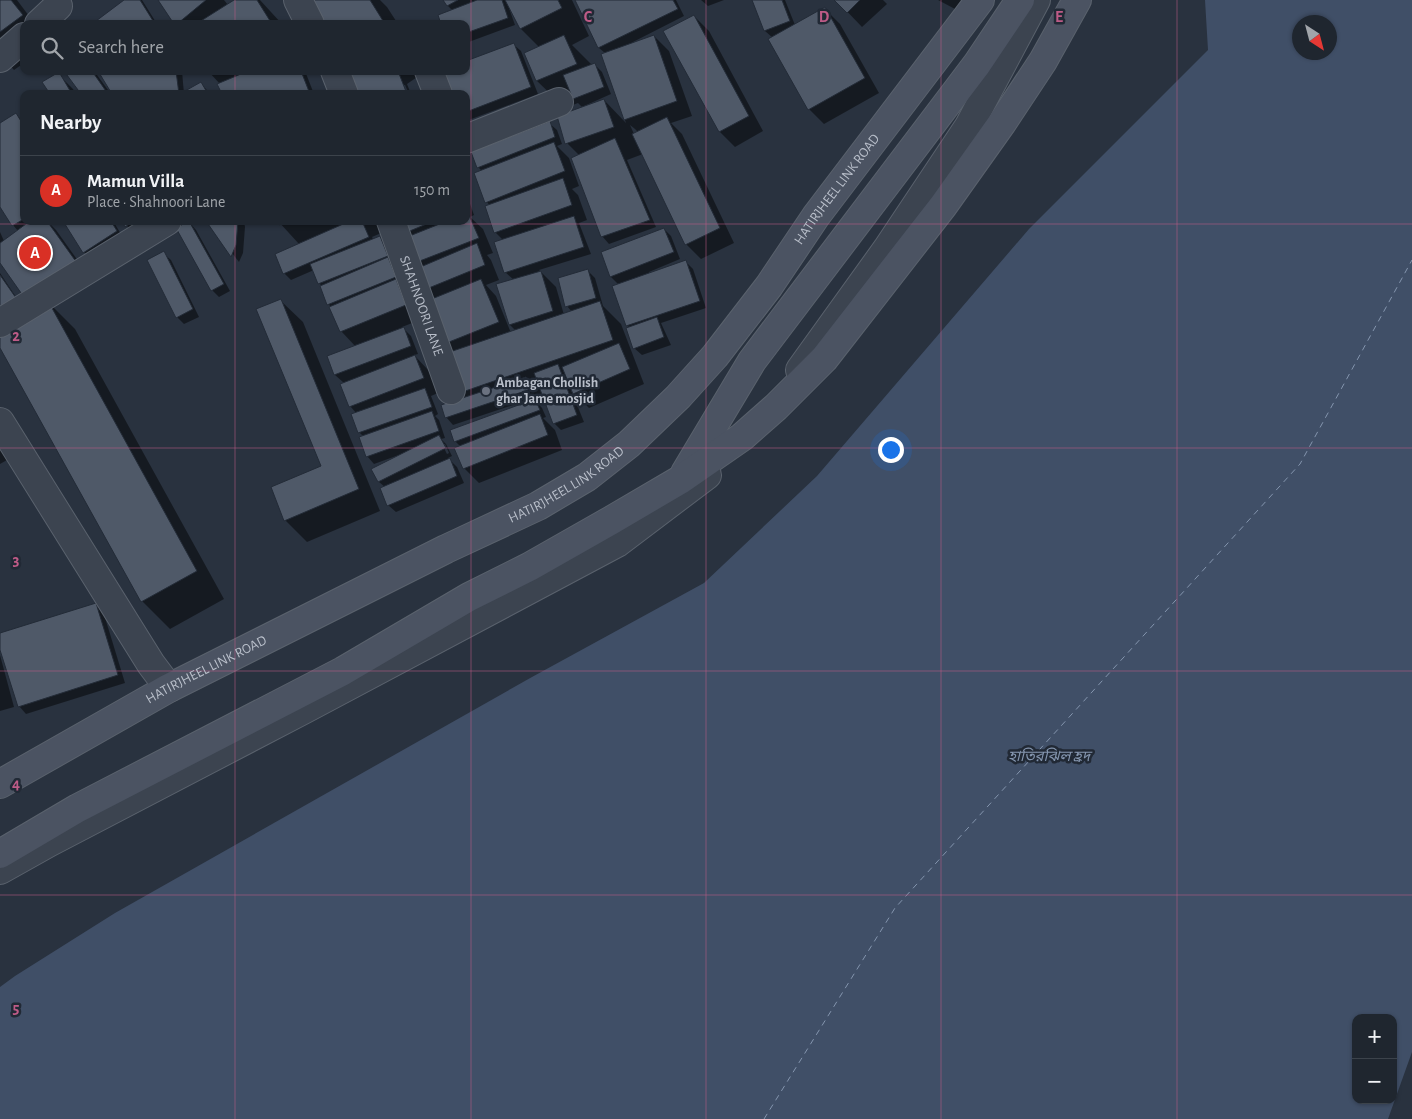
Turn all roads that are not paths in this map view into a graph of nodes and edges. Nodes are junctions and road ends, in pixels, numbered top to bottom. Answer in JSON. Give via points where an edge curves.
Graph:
{"nodes":[{"id":1,"x":298,"y":0,"type":"edge"},
{"id":2,"x":980,"y":0,"type":"edge"},
{"id":3,"x":1020,"y":0,"type":"edge"},
{"id":4,"x":1036,"y":0,"type":"edge"},
{"id":5,"x":1077,"y":0,"type":"edge"},
{"id":6,"x":308,"y":20,"type":"edge"},
{"id":7,"x":20,"y":40,"type":"edge"},
{"id":8,"x":0,"y":58,"type":"edge"},
{"id":9,"x":431,"y":75,"type":"edge"},
{"id":10,"x":436,"y":90,"type":"edge"},
{"id":11,"x":559,"y":102,"type":"dead end"},
{"id":12,"x":470,"y":137,"type":"edge"},
{"id":13,"x":160,"y":225,"type":"edge"},
{"id":14,"x":392,"y":225,"type":"edge"},
{"id":15,"x":0,"y":323,"type":"edge"},
{"id":16,"x":452,"y":390,"type":"dead end"},
{"id":17,"x":0,"y":422,"type":"edge"},
{"id":18,"x":680,"y":480,"type":"junction"},
{"id":19,"x":169,"y":688,"type":"junction"},
{"id":20,"x":0,"y":784,"type":"edge"},
{"id":21,"x":0,"y":854,"type":"edge"},
{"id":22,"x":0,"y":870,"type":"edge"}],
"edges":[{"from":1,"to":6,"type":"street"},
{"from":2,"to":19,"type":"main road","name":"HATIRJHEEL LINK ROAD","via":[[816,216],[769,286],[715,356],[629,444],[587,477],[538,506]]},
{"from":3,"to":18,"type":"main road","via":[[977,64],[752,361]]},
{"from":4,"to":22,"type":"street","via":[[969,126],[887,249],[797,374],[719,466],[617,543]]},
{"from":5,"to":18,"type":"main road","via":[[1043,61],[944,206],[824,359],[742,437]]},
{"from":7,"to":8,"type":"street"},
{"from":9,"to":10,"type":"street"},
{"from":11,"to":12,"type":"street"},
{"from":13,"to":15,"type":"street"},
{"from":14,"to":16,"type":"street","name":"SHAHNOORI LANE"},
{"from":17,"to":19,"type":"street"},
{"from":18,"to":21,"type":"main road","via":[[342,672],[78,808]]},
{"from":19,"to":20,"type":"main road","name":"HATIRJHEEL LINK ROAD"}]}
